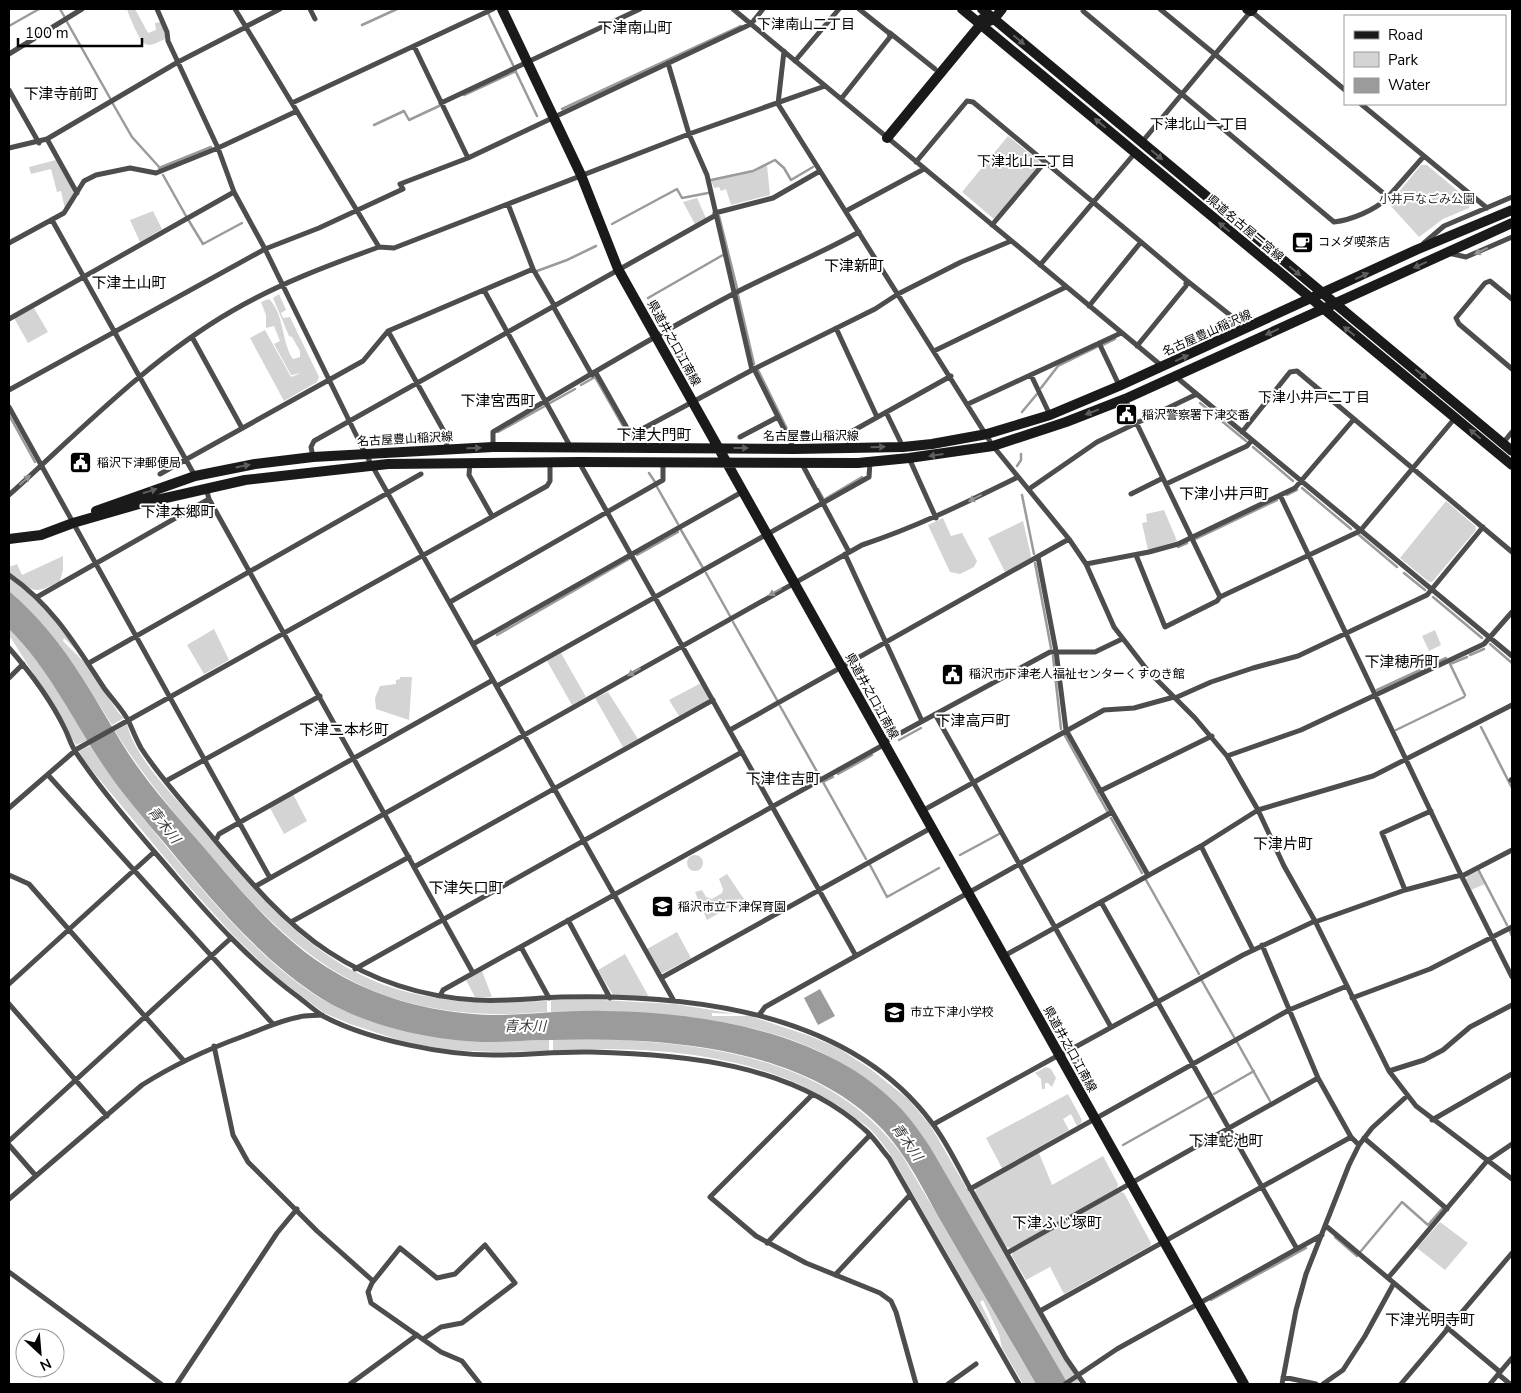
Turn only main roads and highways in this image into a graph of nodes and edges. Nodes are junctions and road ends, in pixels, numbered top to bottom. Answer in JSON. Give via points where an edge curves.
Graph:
{"nodes":[{"id":1,"x":502,"y":9,"type":"edge"},
{"id":2,"x":962,"y":9,"type":"edge"},
{"id":3,"x":1002,"y":9,"type":"edge"},
{"id":4,"x":984,"y":10,"type":"edge"},
{"id":5,"x":994,"y":19,"type":"junction"},
{"id":6,"x":981,"y":24,"type":"junction"},
{"id":7,"x":887,"y":138,"type":"road end"},
{"id":8,"x":1512,"y":210,"type":"edge"},
{"id":9,"x":1512,"y":223,"type":"edge"},
{"id":10,"x":1323,"y":294,"type":"junction"},
{"id":11,"x":1312,"y":300,"type":"junction"},
{"id":12,"x":1335,"y":303,"type":"junction"},
{"id":13,"x":1322,"y":310,"type":"junction"},
{"id":14,"x":718,"y":448,"type":"junction"},
{"id":15,"x":1512,"y":451,"type":"edge"},
{"id":16,"x":725,"y":462,"type":"junction"},
{"id":17,"x":1512,"y":465,"type":"edge"},
{"id":18,"x":73,"y":523,"type":"junction"},
{"id":19,"x":9,"y":539,"type":"edge"},
{"id":20,"x":1244,"y":1384,"type":"edge"}],
"edges":[{"from":1,"to":14,"type":"main road","name":"県道井之口江南線","via":[[581,175],[618,269]]},
{"from":2,"to":6,"type":"main road","name":"県道名古屋一宮線"},
{"from":3,"to":5,"type":"main road"},
{"from":4,"to":5,"type":"main road","name":"県道名古屋一宮線"},
{"from":4,"to":6,"type":"main road"},
{"from":5,"to":6,"type":"main road"},
{"from":5,"to":10,"type":"main road","name":"県道名古屋一宮線","one_way":true},
{"from":6,"to":7,"type":"main road"},
{"from":11,"to":6,"type":"main road","name":"県道名古屋一宮線","one_way":true},
{"from":10,"to":8,"type":"main road","name":"名古屋豊山稲沢線","one_way":true},
{"from":9,"to":12,"type":"main road","name":"名古屋豊山稲沢線","one_way":true},
{"from":10,"to":11,"type":"main road","name":"名古屋豊山稲沢線"},
{"from":10,"to":12,"type":"main road","name":"県道名古屋一宮線"},
{"from":11,"to":13,"type":"main road","name":"県道名古屋一宮線"},
{"from":14,"to":11,"type":"main road","name":"名古屋豊山稲沢線","one_way":true,"via":[[903,447],[987,434],[1050,415]]},
{"from":12,"to":13,"type":"main road","name":"名古屋豊山稲沢線"},
{"from":12,"to":15,"type":"main road","name":"県道名古屋一宮線","one_way":true},
{"from":13,"to":16,"type":"main road","name":"名古屋豊山稲沢線","one_way":true,"via":[[1125,398],[993,446],[870,462]]},
{"from":17,"to":13,"type":"main road","name":"県道名古屋一宮線","one_way":true},
{"from":14,"to":16,"type":"main road","name":"県道井之口江南線"},
{"from":18,"to":14,"type":"main road","name":"名古屋豊山稲沢線","one_way":true,"via":[[83,516],[195,476],[313,457],[447,448]]},
{"from":16,"to":18,"type":"main road","name":"名古屋豊山稲沢線","via":[[470,462],[276,475],[206,488]]},
{"from":16,"to":20,"type":"main road","name":"県道井之口江南線"},
{"from":18,"to":19,"type":"main road","name":"名古屋豊山稲沢線","via":[[41,535]]}]}
